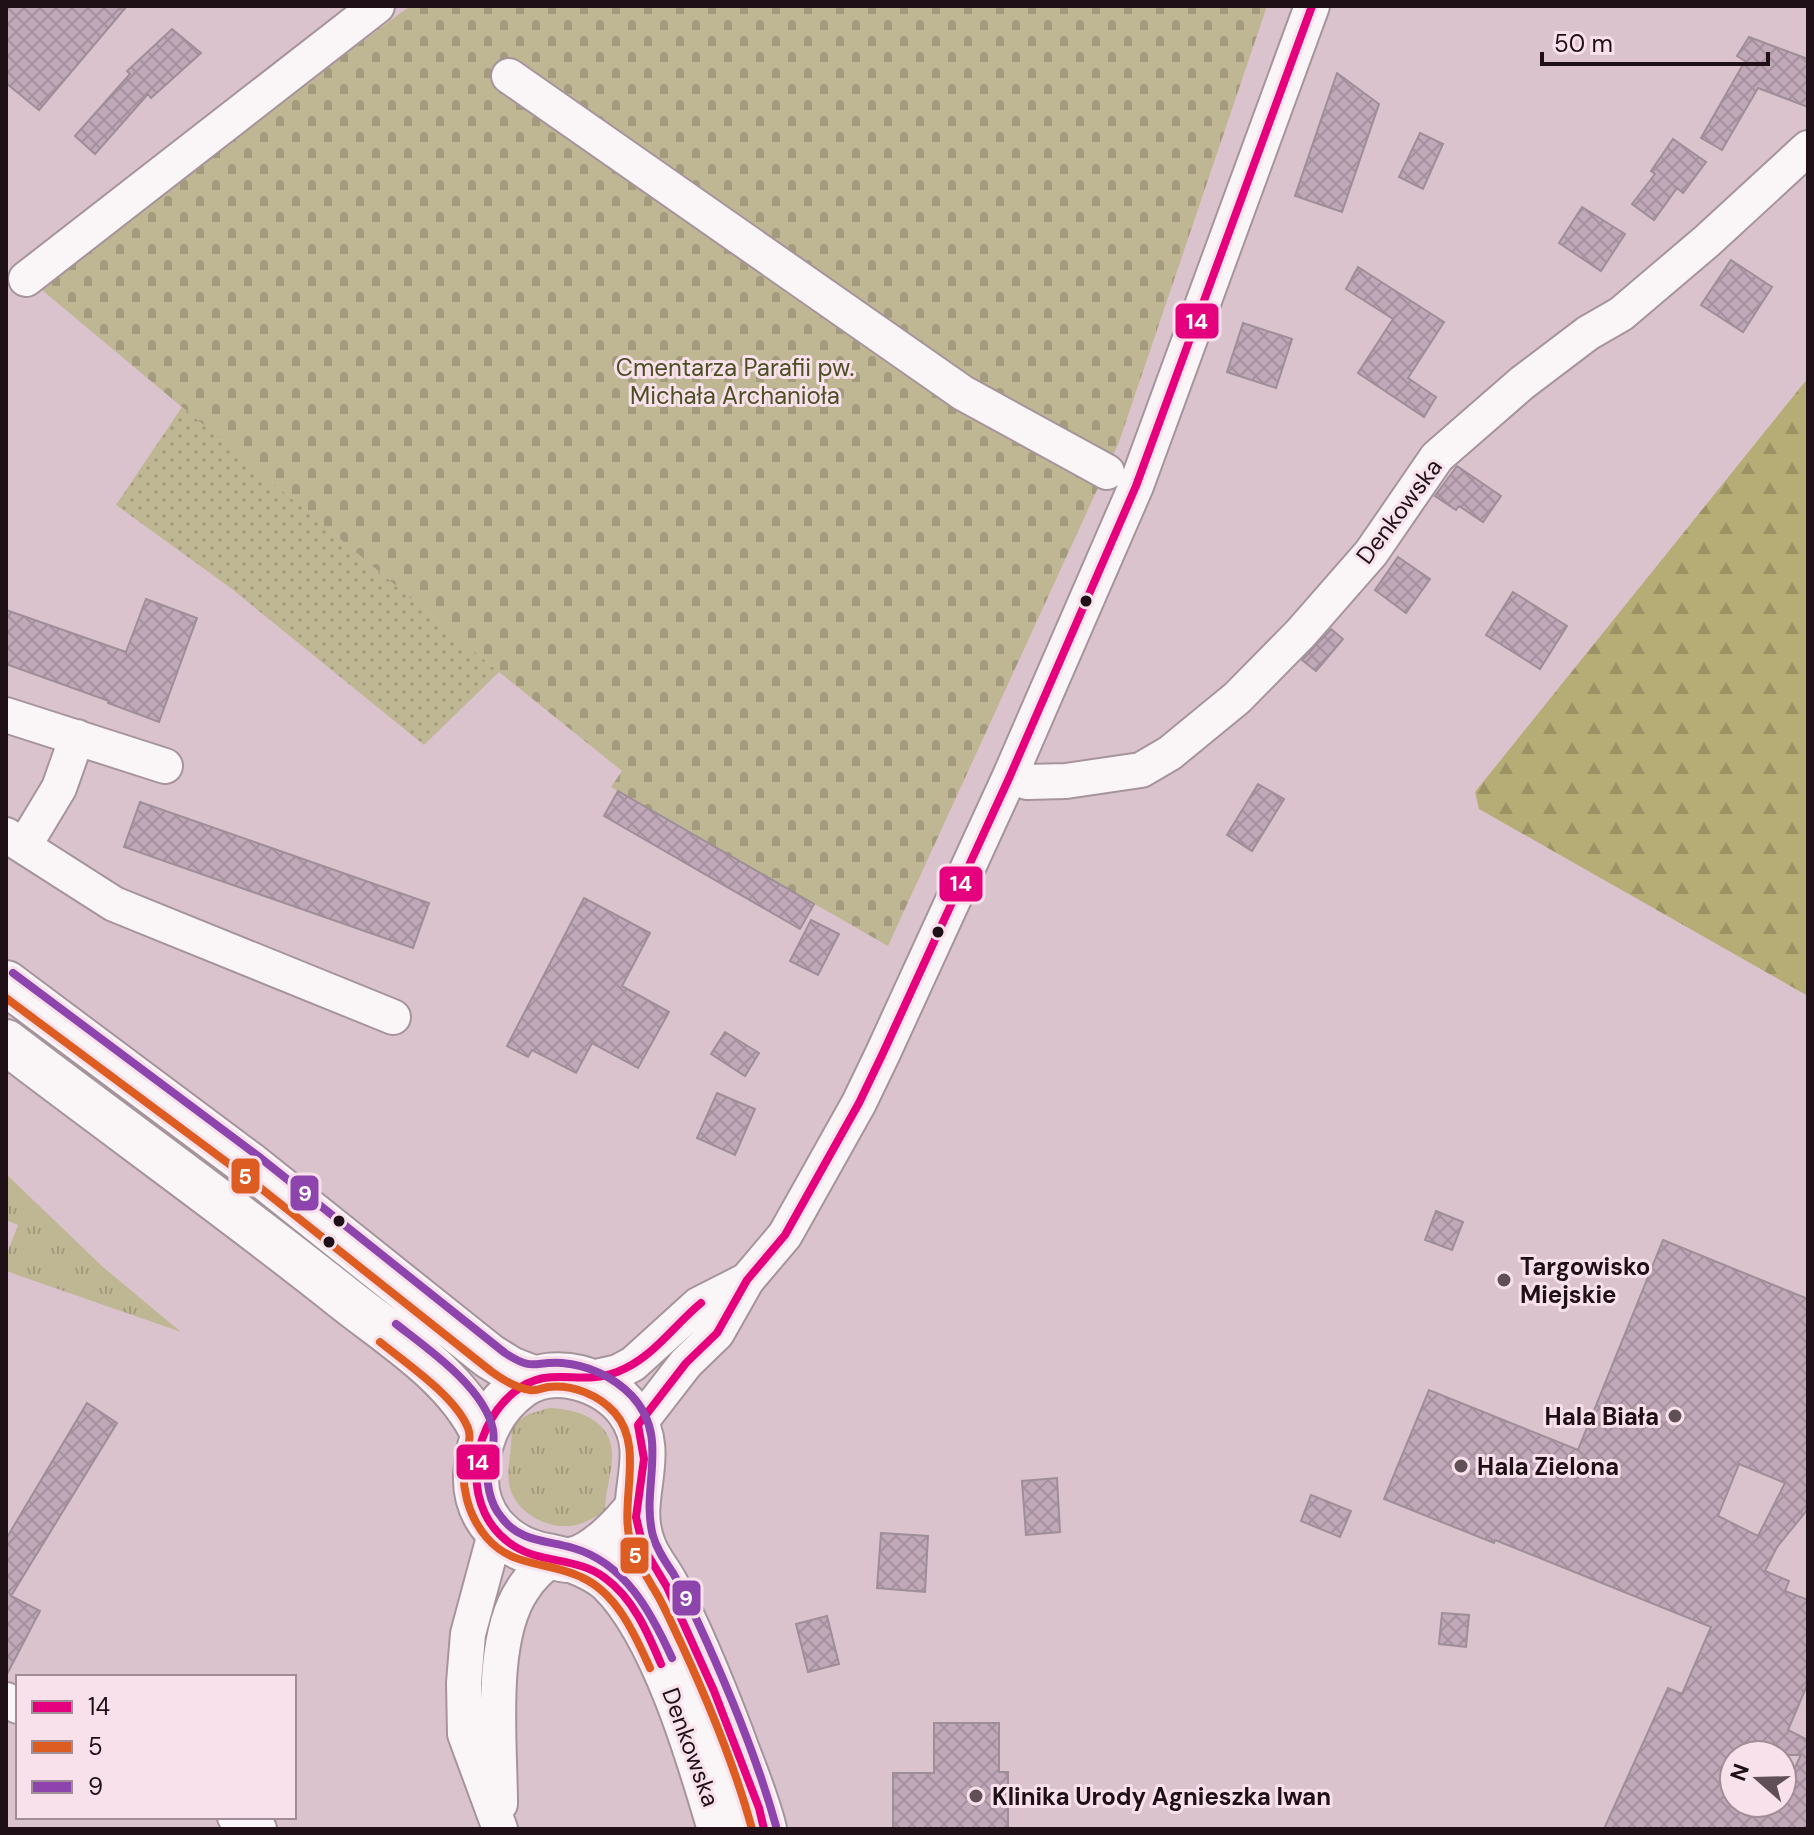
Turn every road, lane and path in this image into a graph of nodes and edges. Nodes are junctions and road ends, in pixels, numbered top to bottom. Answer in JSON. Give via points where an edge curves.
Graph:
{"nodes":[{"id":1,"x":377,"y":6,"type":"edge"},
{"id":2,"x":1312,"y":6,"type":"edge"},
{"id":3,"x":509,"y":76,"type":"dead end"},
{"id":4,"x":1808,"y":148,"type":"edge"},
{"id":5,"x":26,"y":279,"type":"dead end"},
{"id":6,"x":1107,"y":472,"type":"dead end"},
{"id":7,"x":6,"y":715,"type":"edge"},
{"id":8,"x":77,"y":737,"type":"junction"},
{"id":9,"x":165,"y":766,"type":"dead end"},
{"id":10,"x":1010,"y":776,"type":"junction"},
{"id":11,"x":15,"y":840,"type":"edge"},
{"id":12,"x":6,"y":983,"type":"edge"},
{"id":13,"x":393,"y":1017,"type":"dead end"},
{"id":14,"x":6,"y":1042,"type":"edge"},
{"id":15,"x":747,"y":1280,"type":"junction"},
{"id":16,"x":533,"y":1378,"type":"junction"},
{"id":17,"x":587,"y":1379,"type":"junction"},
{"id":18,"x":638,"y":1425,"type":"junction"},
{"id":19,"x":483,"y":1433,"type":"junction"},
{"id":20,"x":637,"y":1508,"type":"junction"},
{"id":21,"x":496,"y":1530,"type":"junction"},
{"id":22,"x":563,"y":1559,"type":"junction"},
{"id":23,"x":239,"y":1819,"type":"edge"},
{"id":24,"x":259,"y":1829,"type":"edge"},
{"id":25,"x":500,"y":1829,"type":"edge"},
{"id":26,"x":720,"y":1829,"type":"edge"},
{"id":27,"x":764,"y":1829,"type":"edge"}],
"edges":[{"from":1,"to":5,"type":"street"},
{"from":2,"to":10,"type":"street","via":[[1136,486]]},
{"from":3,"to":6,"type":"street","via":[[963,393]]},
{"from":4,"to":10,"type":"street","name":"Denkowska","via":[[1621,314],[1522,383],[1437,457],[1371,553],[1301,633],[1237,698],[1170,753],[1141,770],[1066,781],[1027,782]]},
{"from":7,"to":8,"type":"street"},
{"from":8,"to":9,"type":"street"},
{"from":8,"to":11,"type":"street","via":[[59,788]]},
{"from":10,"to":15,"type":"street","via":[[859,1103],[785,1235]]},
{"from":11,"to":13,"type":"street","via":[[114,904]]},
{"from":12,"to":16,"type":"main road","via":[[251,1166],[489,1356]]},
{"from":14,"to":19,"type":"main road","via":[[436,1371]]},
{"from":15,"to":17,"type":"street","via":[[698,1305],[633,1364]]},
{"from":15,"to":18,"type":"street","via":[[717,1333]]},
{"from":16,"to":17,"type":"main road"},
{"from":16,"to":19,"type":"main road","via":[[506,1398]]},
{"from":17,"to":18,"type":"main road","via":[[610,1392]]},
{"from":18,"to":20,"type":"main road","via":[[644,1459]]},
{"from":19,"to":21,"type":"main road","via":[[475,1488],[485,1517]]},
{"from":20,"to":22,"type":"main road","via":[[597,1548]]},
{"from":20,"to":27,"type":"main road","name":"Denkowska","via":[[643,1547],[714,1691]]},
{"from":21,"to":22,"type":"main road","via":[[527,1553]]},
{"from":21,"to":25,"type":"street","via":[[468,1634],[464,1683],[465,1734]]},
{"from":22,"to":25,"type":"street","via":[[534,1574],[509,1618],[498,1677]]},
{"from":22,"to":26,"type":"main road","name":"Denkowska","via":[[609,1580],[642,1623],[695,1744]]},
{"from":23,"to":24,"type":"street"}]}
